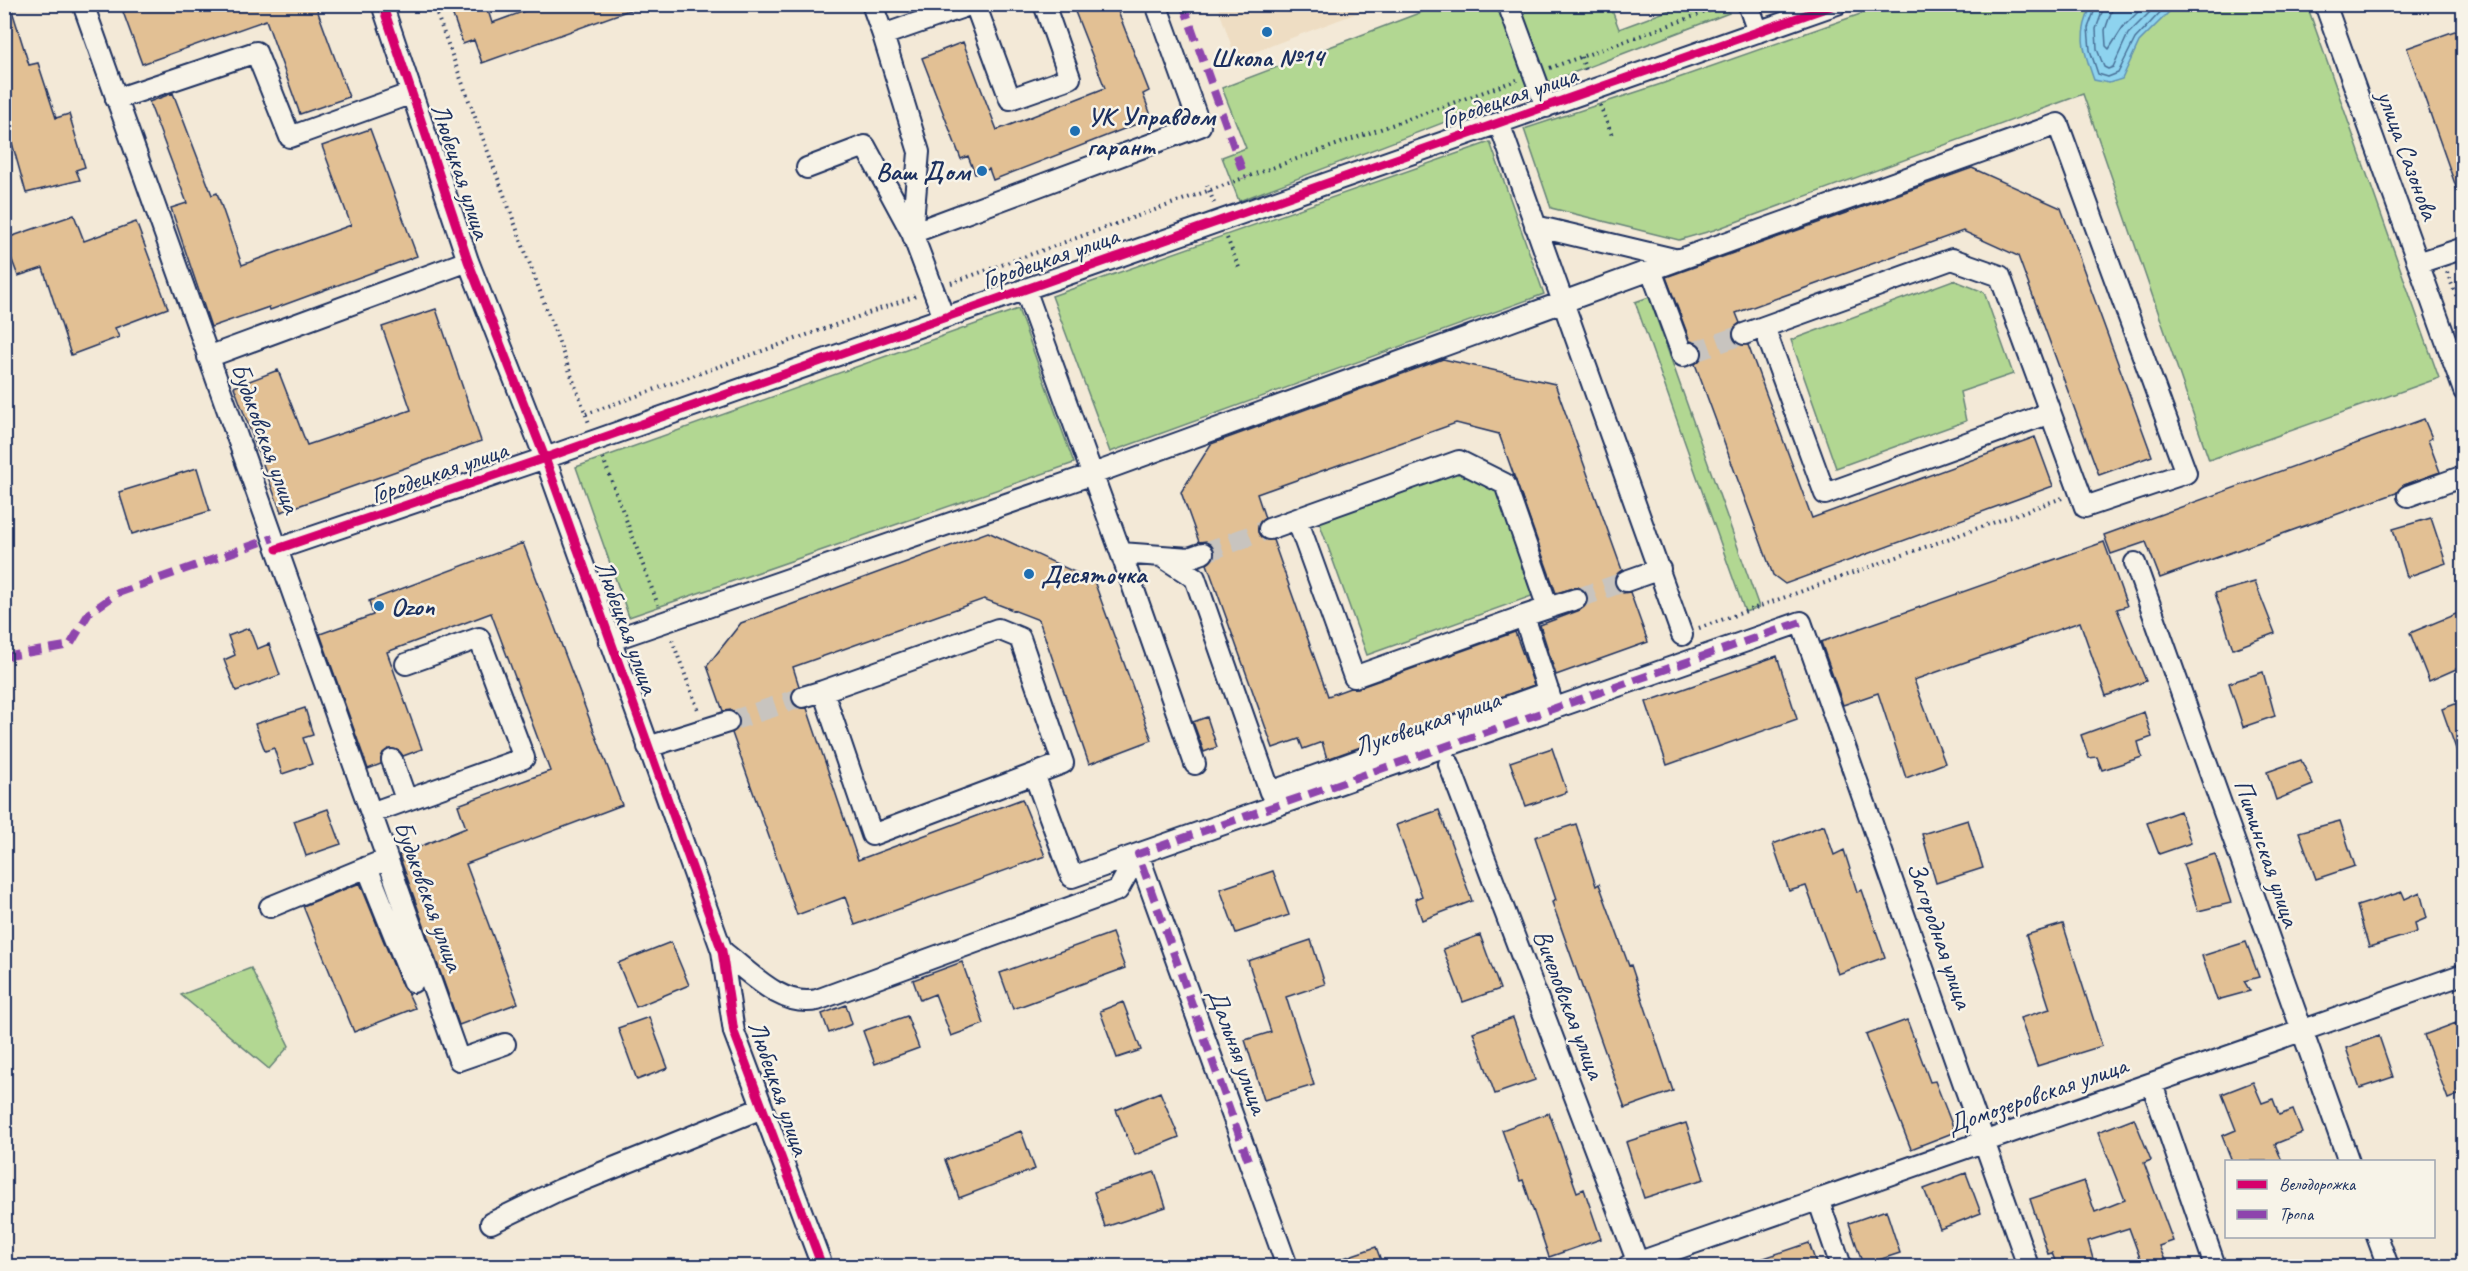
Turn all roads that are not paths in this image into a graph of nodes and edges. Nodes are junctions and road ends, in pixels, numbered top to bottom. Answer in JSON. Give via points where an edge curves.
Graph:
{"nodes":[{"id":1,"x":83,"y":4,"type":"edge"},
{"id":2,"x":382,"y":4,"type":"edge"},
{"id":3,"x":872,"y":4,"type":"edge"},
{"id":4,"x":973,"y":4,"type":"edge"},
{"id":5,"x":1044,"y":4,"type":"edge"},
{"id":6,"x":1156,"y":4,"type":"edge"},
{"id":7,"x":1508,"y":4,"type":"edge"},
{"id":8,"x":1748,"y":4,"type":"edge"},
{"id":9,"x":1837,"y":4,"type":"edge"},
{"id":10,"x":2327,"y":5,"type":"edge"},
{"id":11,"x":1758,"y":32,"type":"junction"},
{"id":12,"x":883,"y":35,"type":"junction"},
{"id":13,"x":412,"y":93,"type":"junction"},
{"id":14,"x":116,"y":99,"type":"junction"},
{"id":15,"x":1546,"y":106,"type":"junction"},
{"id":16,"x":1499,"y":123,"type":"junction"},
{"id":17,"x":807,"y":168,"type":"dead end"},
{"id":18,"x":1535,"y":226,"type":"junction"},
{"id":19,"x":912,"y":233,"type":"junction"},
{"id":20,"x":2463,"y":248,"type":"edge"},
{"id":21,"x":1678,"y":260,"type":"junction"},
{"id":22,"x":468,"y":261,"type":"junction"},
{"id":23,"x":2418,"y":263,"type":"junction"},
{"id":24,"x":1651,"y":270,"type":"junction"},
{"id":25,"x":1025,"y":289,"type":"junction"},
{"id":26,"x":1563,"y":302,"type":"junction"},
{"id":27,"x":944,"y":318,"type":"junction"},
{"id":28,"x":1764,"y":327,"type":"junction"},
{"id":29,"x":1744,"y":334,"type":"tunnel mouth"},
{"id":30,"x":1691,"y":353,"type":"dead end"},
{"id":31,"x":208,"y":357,"type":"junction"},
{"id":32,"x":2463,"y":391,"type":"edge"},
{"id":33,"x":2050,"y":413,"type":"junction"},
{"id":34,"x":545,"y":458,"type":"junction"},
{"id":35,"x":1093,"y":474,"type":"junction"},
{"id":36,"x":2463,"y":476,"type":"edge"},
{"id":37,"x":2408,"y":496,"type":"dead end"},
{"id":38,"x":1297,"y":519,"type":"junction"},
{"id":39,"x":1269,"y":528,"type":"tunnel mouth"},
{"id":40,"x":277,"y":549,"type":"junction"},
{"id":41,"x":1121,"y":553,"type":"junction"},
{"id":42,"x":1203,"y":553,"type":"tunnel mouth"},
{"id":43,"x":1161,"y":556,"type":"junction"},
{"id":44,"x":2135,"y":563,"type":"dead end"},
{"id":45,"x":1660,"y":569,"type":"junction"},
{"id":46,"x":1626,"y":581,"type":"tunnel mouth"},
{"id":47,"x":1576,"y":599,"type":"tunnel mouth"},
{"id":48,"x":1548,"y":608,"type":"junction"},
{"id":49,"x":1524,"y":616,"type":"junction"},
{"id":50,"x":1801,"y":622,"type":"joint"},
{"id":51,"x":1682,"y":635,"type":"road end"},
{"id":52,"x":609,"y":641,"type":"junction"},
{"id":53,"x":406,"y":664,"type":"dead end"},
{"id":54,"x":823,"y":691,"type":"junction"},
{"id":55,"x":803,"y":697,"type":"tunnel mouth"},
{"id":56,"x":1551,"y":699,"type":"junction"},
{"id":57,"x":728,"y":722,"type":"tunnel mouth"},
{"id":58,"x":648,"y":747,"type":"junction"},
{"id":59,"x":392,"y":760,"type":"dead end"},
{"id":60,"x":1195,"y":764,"type":"dead end"},
{"id":61,"x":1449,"y":764,"type":"dead end"},
{"id":62,"x":1034,"y":774,"type":"junction"},
{"id":63,"x":406,"y":799,"type":"junction"},
{"id":64,"x":371,"y":813,"type":"junction"},
{"id":65,"x":1138,"y":854,"type":"junction"},
{"id":66,"x":387,"y":859,"type":"junction"},
{"id":67,"x":367,"y":867,"type":"junction"},
{"id":68,"x":270,"y":907,"type":"dead end"},
{"id":69,"x":722,"y":951,"type":"junction"},
{"id":70,"x":2463,"y":974,"type":"edge"},
{"id":71,"x":413,"y":982,"type":"dead end"},
{"id":72,"x":2301,"y":1030,"type":"junction"},
{"id":73,"x":505,"y":1044,"type":"dead end"},
{"id":74,"x":2152,"y":1084,"type":"junction"},
{"id":75,"x":762,"y":1107,"type":"junction"},
{"id":76,"x":1984,"y":1141,"type":"junction"},
{"id":77,"x":2349,"y":1160,"type":"edge"},
{"id":78,"x":1818,"y":1199,"type":"junction"},
{"id":79,"x":491,"y":1223,"type":"dead end"},
{"id":80,"x":2378,"y":1238,"type":"edge"},
{"id":81,"x":1660,"y":1261,"type":"edge"},
{"id":82,"x":1633,"y":1265,"type":"edge"},
{"id":83,"x":822,"y":1266,"type":"edge"},
{"id":84,"x":1287,"y":1266,"type":"edge"},
{"id":85,"x":1841,"y":1266,"type":"edge"},
{"id":86,"x":2028,"y":1266,"type":"edge"},
{"id":87,"x":2216,"y":1266,"type":"edge"},
{"id":88,"x":2388,"y":1266,"type":"edge"}],
"edges":[{"from":1,"to":14,"type":"street","name":"Будьковская улица"},
{"from":2,"to":13,"type":"street","name":"Любецкая улица"},
{"from":3,"to":12,"type":"street"},
{"from":4,"to":5,"type":"street","via":[[1010,99],[1070,78]]},
{"from":4,"to":12,"type":"street"},
{"from":6,"to":19,"type":"street","via":[[1200,126]]},
{"from":7,"to":15,"type":"street"},
{"from":8,"to":11,"type":"street"},
{"from":9,"to":11,"type":"street","name":"Городецкая улица"},
{"from":10,"to":23,"type":"street","name":"улица Сазонова"},
{"from":11,"to":15,"type":"street","name":"Городецкая улица"},
{"from":12,"to":19,"type":"street","via":[[919,152]]},
{"from":13,"to":14,"type":"street","via":[[290,137],[256,52]]},
{"from":13,"to":22,"type":"street","name":"Любецкая улица"},
{"from":14,"to":31,"type":"street","name":"Будьковская улица"},
{"from":15,"to":16,"type":"street","name":"Городецкая улица"},
{"from":16,"to":18,"type":"street"},
{"from":16,"to":25,"type":"street","name":"Городецкая улица"},
{"from":17,"to":19,"type":"street","via":[[865,146]]},
{"from":18,"to":21,"type":"street"},
{"from":18,"to":26,"type":"street"},
{"from":19,"to":27,"type":"street"},
{"from":20,"to":23,"type":"street"},
{"from":21,"to":24,"type":"street"},
{"from":21,"to":33,"type":"street","via":[[2058,124],[2186,473],[2085,507]]},
{"from":22,"to":31,"type":"street"},
{"from":22,"to":34,"type":"street","name":"Любецкая улица"},
{"from":23,"to":32,"type":"street","name":"улица Сазонова"},
{"from":24,"to":26,"type":"street"},
{"from":24,"to":30,"type":"street","via":[[1683,356]]},
{"from":25,"to":27,"type":"street","name":"Городецкая улица"},
{"from":25,"to":35,"type":"street"},
{"from":26,"to":35,"type":"street"},
{"from":26,"to":45,"type":"street"},
{"from":27,"to":34,"type":"street","name":"Городецкая улица"},
{"from":28,"to":29,"type":"street"},
{"from":28,"to":33,"type":"street","via":[[1952,259],[2000,276]]},
{"from":28,"to":33,"type":"street","via":[[1826,494]]},
{"from":31,"to":40,"type":"street","name":"Будьковская улица"},
{"from":34,"to":40,"type":"street","name":"Городецкая улица"},
{"from":34,"to":52,"type":"street","name":"Любецкая улица"},
{"from":35,"to":41,"type":"street"},
{"from":35,"to":52,"type":"street"},
{"from":36,"to":37,"type":"street"},
{"from":38,"to":39,"type":"street"},
{"from":38,"to":48,"type":"street","via":[[1459,461],[1505,484]]},
{"from":38,"to":49,"type":"street","via":[[1354,677]]},
{"from":40,"to":64,"type":"street","name":"Будьковская улица"},
{"from":41,"to":43,"type":"street"},
{"from":41,"to":60,"type":"street"},
{"from":42,"to":43,"type":"street","via":[[1189,558]]},
{"from":43,"to":56,"type":"street","via":[[1195,578],[1270,792]]},
{"from":44,"to":72,"type":"street","name":"Питинская улица"},
{"from":45,"to":46,"type":"street"},
{"from":45,"to":51,"type":"street"},
{"from":47,"to":48,"type":"street"},
{"from":48,"to":49,"type":"street"},
{"from":49,"to":56,"type":"street"},
{"from":50,"to":56,"type":"street","name":"Луковецкая улица"},
{"from":50,"to":76,"type":"street","name":"Загородная улица"},
{"from":52,"to":58,"type":"street","name":"Любецкая улица"},
{"from":53,"to":63,"type":"street","via":[[479,638],[524,758]]},
{"from":54,"to":55,"type":"street"},
{"from":54,"to":62,"type":"street","via":[[872,835]]},
{"from":54,"to":62,"type":"street","via":[[998,629],[1020,638],[1063,763]]},
{"from":56,"to":65,"type":"street","name":"Луковецкая улица"},
{"from":57,"to":58,"type":"street"},
{"from":58,"to":69,"type":"street","name":"Любецкая улица"},
{"from":59,"to":63,"type":"street"},
{"from":61,"to":82,"type":"street","name":"Вичеловская улица"},
{"from":62,"to":65,"type":"street","name":"Луковецкая улица","via":[[1072,877]]},
{"from":63,"to":64,"type":"street"},
{"from":64,"to":66,"type":"street","name":"Будьковская улица"},
{"from":65,"to":69,"type":"street","via":[[1118,890],[817,1000],[801,1003],[781,996]]},
{"from":65,"to":84,"type":"street","name":"Дальняя улица"},
{"from":66,"to":67,"type":"street"},
{"from":66,"to":73,"type":"street","name":"Будьковская улица","via":[[459,1060]]},
{"from":67,"to":68,"type":"street"},
{"from":67,"to":71,"type":"street"},
{"from":69,"to":75,"type":"street","name":"Любецкая улица","via":[[734,1032]]},
{"from":70,"to":72,"type":"street","name":"Домозеровская улица"},
{"from":72,"to":74,"type":"street","name":"Домозеровская улица"},
{"from":72,"to":77,"type":"street","name":"Питинская улица"},
{"from":74,"to":76,"type":"street","name":"Домозеровская улица"},
{"from":74,"to":87,"type":"street"},
{"from":75,"to":79,"type":"street","via":[[559,1190]]},
{"from":75,"to":83,"type":"street","name":"Любецкая улица"},
{"from":76,"to":78,"type":"street","name":"Домозеровская улица"},
{"from":76,"to":86,"type":"street","name":"Загородная улица"},
{"from":78,"to":81,"type":"street","name":"Домозеровская улица"},
{"from":78,"to":85,"type":"street"},
{"from":80,"to":88,"type":"street"},
{"from":81,"to":82,"type":"street","name":"Домозеровская улица"}]}
